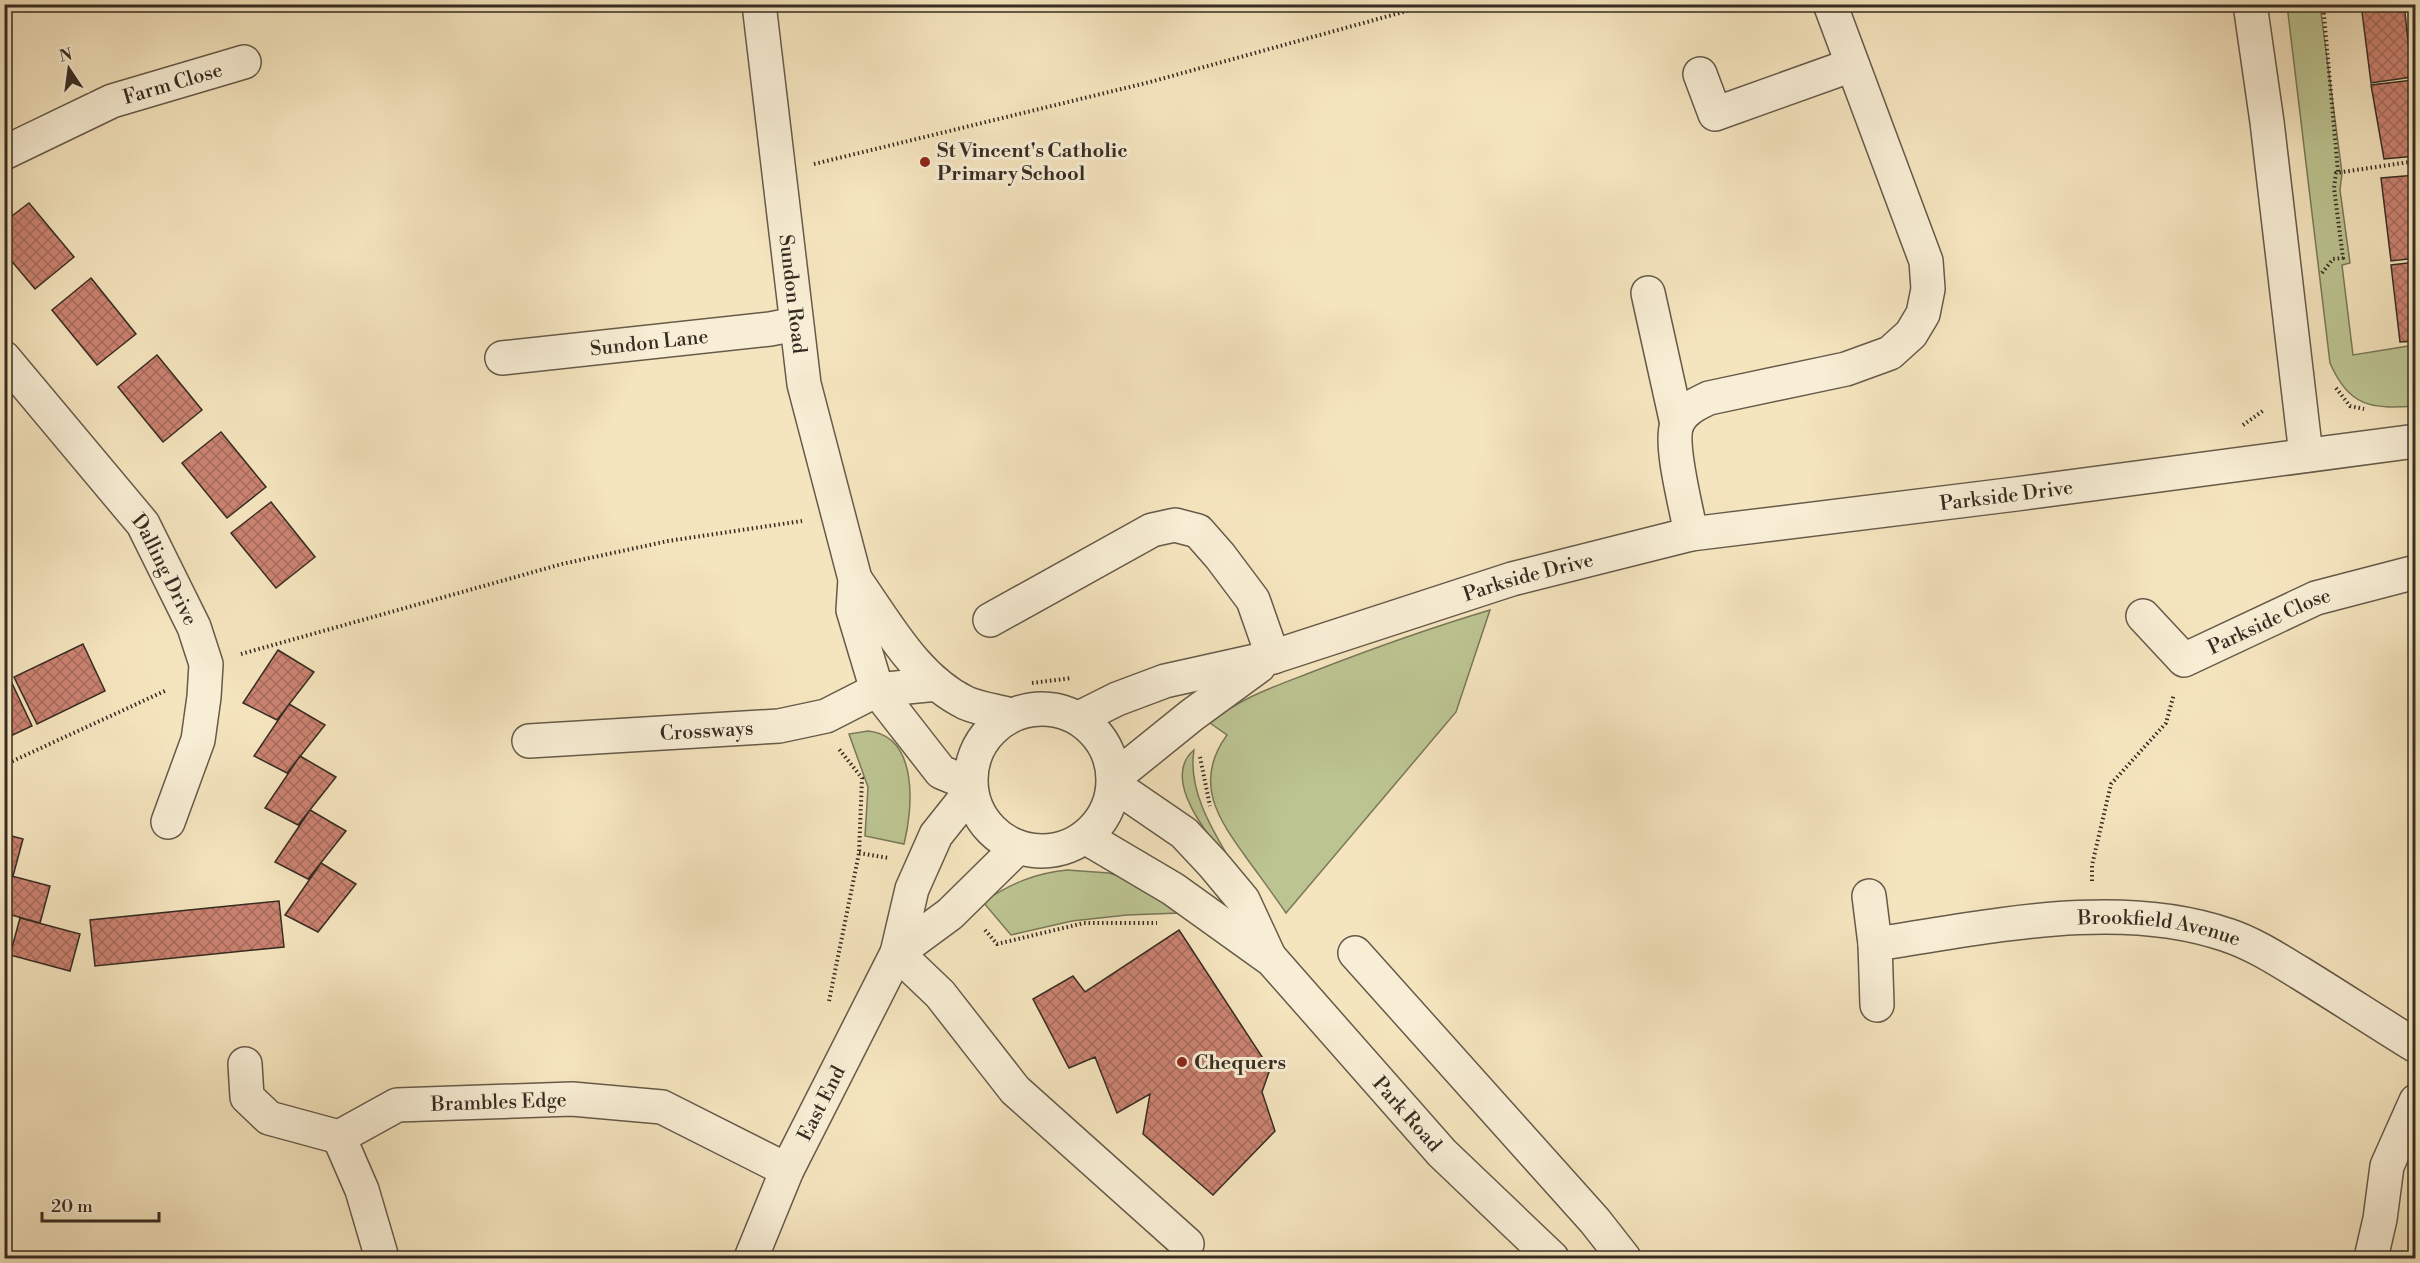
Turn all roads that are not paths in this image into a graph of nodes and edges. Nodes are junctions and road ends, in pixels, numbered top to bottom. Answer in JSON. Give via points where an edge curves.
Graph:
{"nodes":[{"id":1,"x":759,"y":4,"type":"edge"},
{"id":2,"x":1830,"y":4,"type":"edge"},
{"id":3,"x":2250,"y":4,"type":"edge"},
{"id":4,"x":244,"y":62,"type":"dead end"},
{"id":5,"x":1852,"y":65,"type":"junction"},
{"id":6,"x":1700,"y":74,"type":"dead end"},
{"id":7,"x":4,"y":153,"type":"edge"},
{"id":8,"x":1648,"y":293,"type":"dead end"},
{"id":9,"x":796,"y":324,"type":"junction"},
{"id":10,"x":4,"y":358,"type":"edge"},
{"id":11,"x":502,"y":358,"type":"dead end"},
{"id":12,"x":1677,"y":424,"type":"junction"},
{"id":13,"x":2415,"y":441,"type":"edge"},
{"id":14,"x":2306,"y":455,"type":"junction"},
{"id":15,"x":1691,"y":534,"type":"junction"},
{"id":16,"x":2415,"y":572,"type":"edge"},
{"id":17,"x":855,"y":579,"type":"junction"},
{"id":18,"x":2143,"y":616,"type":"dead end"},
{"id":19,"x":990,"y":620,"type":"dead end"},
{"id":20,"x":1273,"y":657,"type":"junction"},
{"id":21,"x":937,"y":684,"type":"junction"},
{"id":22,"x":877,"y":690,"type":"junction"},
{"id":23,"x":1011,"y":715,"type":"junction"},
{"id":24,"x":1079,"y":718,"type":"junction"},
{"id":25,"x":529,"y":741,"type":"dead end"},
{"id":26,"x":1114,"y":782,"type":"junction"},
{"id":27,"x":971,"y":787,"type":"junction"},
{"id":28,"x":168,"y":822,"type":"dead end"},
{"id":29,"x":1085,"y":837,"type":"junction"},
{"id":30,"x":1018,"y":847,"type":"junction"},
{"id":31,"x":1869,"y":897,"type":"dead end"},
{"id":32,"x":1875,"y":944,"type":"junction"},
{"id":33,"x":897,"y":953,"type":"junction"},
{"id":34,"x":1355,"y":953,"type":"dead end"},
{"id":35,"x":1272,"y":960,"type":"junction"},
{"id":36,"x":1877,"y":1005,"type":"dead end"},
{"id":37,"x":2415,"y":1046,"type":"edge"},
{"id":38,"x":245,"y":1064,"type":"dead end"},
{"id":39,"x":2415,"y":1101,"type":"edge"},
{"id":40,"x":339,"y":1137,"type":"junction"},
{"id":41,"x":787,"y":1170,"type":"junction"},
{"id":42,"x":1187,"y":1244,"type":"dead end"},
{"id":43,"x":382,"y":1258,"type":"edge"},
{"id":44,"x":751,"y":1258,"type":"edge"},
{"id":45,"x":1552,"y":1258,"type":"edge"},
{"id":46,"x":1624,"y":1258,"type":"edge"},
{"id":47,"x":2371,"y":1258,"type":"edge"}],
"edges":[{"from":1,"to":9,"type":"street","name":"Sundon Road"},
{"from":2,"to":5,"type":"street"},
{"from":3,"to":14,"type":"street"},
{"from":4,"to":7,"type":"street","name":"Farm Close","via":[[112,101]]},
{"from":5,"to":6,"type":"street","via":[[1715,114]]},
{"from":5,"to":12,"type":"street","via":[[1926,261],[1928,289],[1923,314],[1911,334],[1890,353],[1846,369],[1709,398],[1690,407]]},
{"from":8,"to":12,"type":"street"},
{"from":9,"to":11,"type":"street","name":"Sundon Lane"},
{"from":9,"to":17,"type":"street","name":"Sundon Road","via":[[804,384]]},
{"from":10,"to":28,"type":"street","name":"Dalling Drive","via":[[143,524],[194,627],[206,664],[204,697],[198,740]]},
{"from":12,"to":15,"type":"street","via":[[1675,445]]},
{"from":13,"to":14,"type":"street","name":"Parkside Drive"},
{"from":14,"to":15,"type":"street","name":"Parkside Drive"},
{"from":15,"to":20,"type":"street","name":"Parkside Drive","via":[[1512,579]]},
{"from":16,"to":18,"type":"street","name":"Parkside Close","via":[[2316,598],[2184,660]]},
{"from":17,"to":21,"type":"street","name":"Sundon Road","via":[[909,656]]},
{"from":17,"to":22,"type":"street","name":"Sundon Road","via":[[853,610]]},
{"from":19,"to":20,"type":"street","via":[[1152,530],[1175,525],[1198,531],[1253,600]]},
{"from":20,"to":24,"type":"street","name":"Parkside Drive","via":[[1166,681]]},
{"from":20,"to":26,"type":"street","name":"Parkside Drive","via":[[1192,715]]},
{"from":21,"to":22,"type":"street"},
{"from":21,"to":23,"type":"street","name":"Sundon Road","via":[[967,703]]},
{"from":22,"to":25,"type":"street","name":"Crossways","via":[[826,716],[779,726]]},
{"from":22,"to":27,"type":"street","name":"Sundon Road","via":[[941,772]]},
{"from":23,"to":24,"type":"street","name":"East End","via":[[1046,708]]},
{"from":23,"to":27,"type":"street","name":"East End","via":[[980,743],[972,763]]},
{"from":24,"to":26,"type":"street","name":"East End","via":[[1098,734],[1110,755]]},
{"from":26,"to":29,"type":"street","via":[[1110,805]]},
{"from":26,"to":35,"type":"street","name":"Park Road","via":[[1184,833],[1214,864],[1243,900]]},
{"from":27,"to":30,"type":"street","via":[[977,809],[987,825]]},
{"from":27,"to":33,"type":"street","name":"East End","via":[[936,835],[912,889]]},
{"from":29,"to":30,"type":"street","via":[[1053,850]]},
{"from":29,"to":35,"type":"street","name":"Park Road","via":[[1173,889]]},
{"from":30,"to":33,"type":"street","name":"East End","via":[[950,914]]},
{"from":31,"to":32,"type":"street"},
{"from":32,"to":36,"type":"street"},
{"from":32,"to":37,"type":"street","name":"Brookfield Avenue","via":[[2019,922],[2093,917],[2174,922],[2228,935],[2276,958]]},
{"from":33,"to":41,"type":"street","name":"East End"},
{"from":33,"to":42,"type":"street","via":[[940,994],[1015,1090]]},
{"from":34,"to":46,"type":"street"},
{"from":35,"to":45,"type":"street","name":"Park Road","via":[[1442,1153]]},
{"from":38,"to":40,"type":"street","via":[[247,1097],[269,1118]]},
{"from":39,"to":47,"type":"street","via":[[2387,1167]]},
{"from":40,"to":41,"type":"street","name":"Brambles Edge","via":[[397,1105],[572,1099],[662,1107]]},
{"from":40,"to":43,"type":"street","via":[[362,1190]]},
{"from":41,"to":44,"type":"street","name":"East End"}]}
